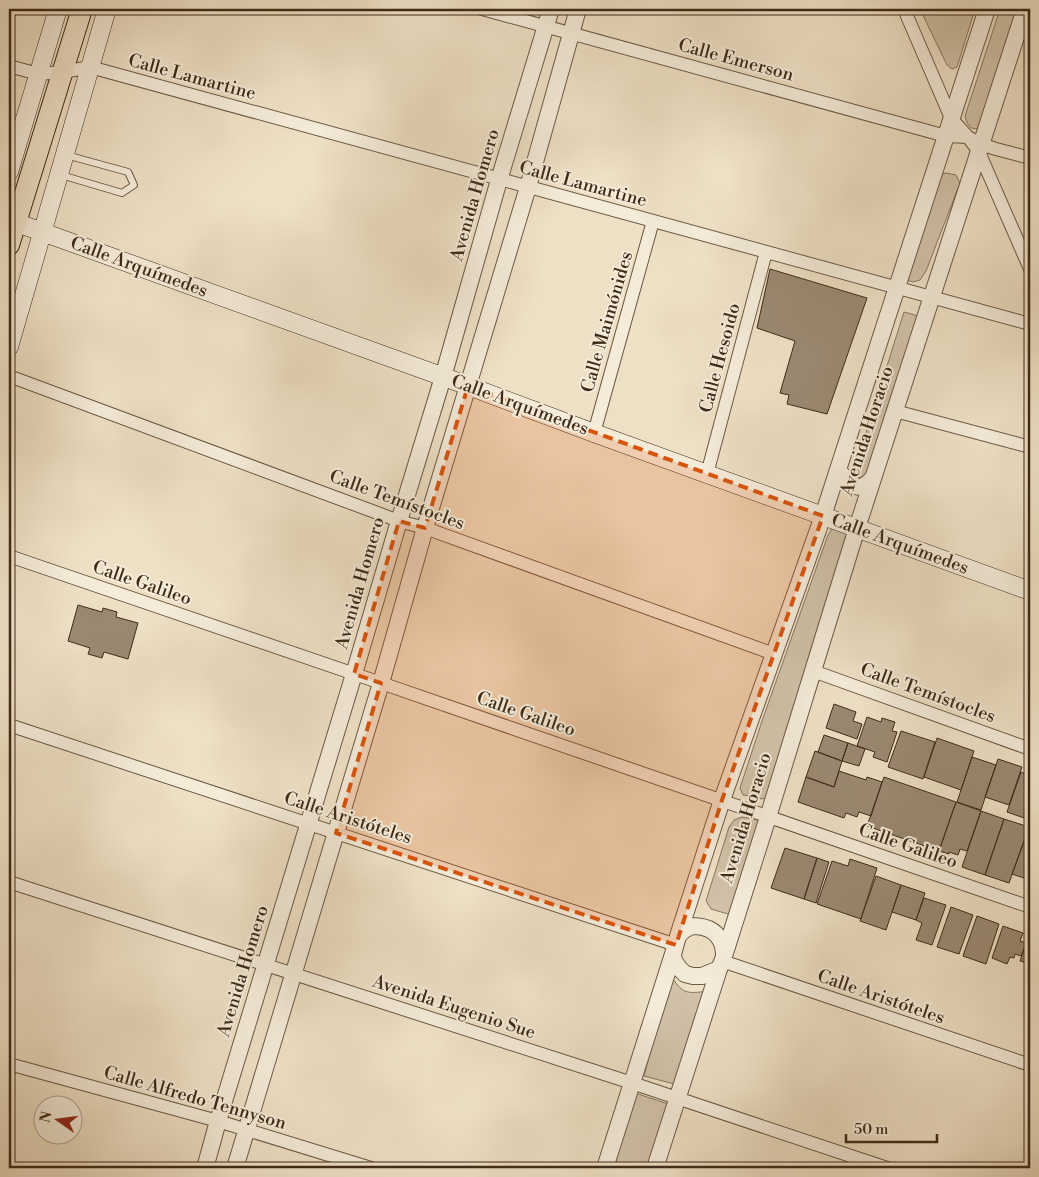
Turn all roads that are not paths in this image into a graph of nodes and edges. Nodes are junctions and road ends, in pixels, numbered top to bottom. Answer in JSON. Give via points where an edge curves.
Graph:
{"nodes":[{"id":1,"x":58,"y":9,"type":"edge"},
{"id":2,"x":82,"y":9,"type":"edge"},
{"id":3,"x":107,"y":9,"type":"edge"},
{"id":4,"x":482,"y":9,"type":"edge"},
{"id":5,"x":551,"y":9,"type":"edge"},
{"id":6,"x":578,"y":9,"type":"edge"},
{"id":7,"x":904,"y":9,"type":"edge"},
{"id":8,"x":987,"y":9,"type":"edge"},
{"id":9,"x":1025,"y":9,"type":"edge"},
{"id":10,"x":546,"y":26,"type":"junction"},
{"id":11,"x":571,"y":34,"type":"junction"},
{"id":12,"x":9,"y":66,"type":"edge"},
{"id":13,"x":90,"y":68,"type":"junction"},
{"id":14,"x":63,"y":72,"type":"junction"},
{"id":15,"x":38,"y":74,"type":"junction"},
{"id":16,"x":951,"y":118,"type":"junction"},
{"id":17,"x":946,"y":136,"type":"junction"},
{"id":18,"x":976,"y":144,"type":"junction"},
{"id":19,"x":64,"y":154,"type":"junction"},
{"id":20,"x":1030,"y":158,"type":"edge"},
{"id":21,"x":9,"y":172,"type":"edge"},
{"id":22,"x":58,"y":174,"type":"junction"},
{"id":23,"x":499,"y":180,"type":"junction"},
{"id":24,"x":528,"y":187,"type":"junction"},
{"id":25,"x":12,"y":221,"type":"edge"},
{"id":26,"x":653,"y":221,"type":"junction"},
{"id":27,"x":41,"y":232,"type":"junction"},
{"id":28,"x":9,"y":245,"type":"edge"},
{"id":29,"x":766,"y":252,"type":"junction"},
{"id":30,"x":1030,"y":269,"type":"edge"},
{"id":31,"x":897,"y":287,"type":"junction"},
{"id":32,"x":932,"y":297,"type":"junction"},
{"id":33,"x":1030,"y":324,"type":"edge"},
{"id":34,"x":9,"y":347,"type":"edge"},
{"id":35,"x":9,"y":376,"type":"edge"},
{"id":36,"x":443,"y":377,"type":"junction"},
{"id":37,"x":468,"y":386,"type":"junction"},
{"id":38,"x":895,"y":411,"type":"junction"},
{"id":39,"x":594,"y":432,"type":"junction"},
{"id":40,"x":1030,"y":447,"type":"edge"},
{"id":41,"x":838,"y":470,"type":"junction"},
{"id":42,"x":708,"y":474,"type":"junction"},
{"id":43,"x":874,"y":476,"type":"junction"},
{"id":44,"x":823,"y":516,"type":"junction"},
{"id":45,"x":399,"y":521,"type":"junction"},
{"id":46,"x":425,"y":528,"type":"junction"},
{"id":47,"x":857,"y":528,"type":"junction"},
{"id":48,"x":9,"y":556,"type":"edge"},
{"id":49,"x":1030,"y":591,"type":"edge"},
{"id":50,"x":774,"y":654,"type":"junction"},
{"id":51,"x":813,"y":670,"type":"junction"},
{"id":52,"x":354,"y":674,"type":"junction"},
{"id":53,"x":381,"y":683,"type":"junction"},
{"id":54,"x":9,"y":724,"type":"edge"},
{"id":55,"x":1030,"y":749,"type":"edge"},
{"id":56,"x":722,"y":800,"type":"junction"},
{"id":57,"x":768,"y":816,"type":"junction"},
{"id":58,"x":309,"y":824,"type":"junction"},
{"id":59,"x":336,"y":833,"type":"junction"},
{"id":60,"x":9,"y":882,"type":"edge"},
{"id":61,"x":1030,"y":907,"type":"edge"},
{"id":62,"x":676,"y":945,"type":"junction"},
{"id":63,"x":722,"y":961,"type":"junction"},
{"id":64,"x":266,"y":965,"type":"junction"},
{"id":65,"x":293,"y":973,"type":"junction"},
{"id":66,"x":9,"y":1064,"type":"edge"},
{"id":67,"x":1030,"y":1065,"type":"edge"},
{"id":68,"x":632,"y":1083,"type":"junction"},
{"id":69,"x":677,"y":1098,"type":"junction"},
{"id":70,"x":218,"y":1121,"type":"junction"},
{"id":71,"x":246,"y":1130,"type":"junction"},
{"id":72,"x":205,"y":1168,"type":"edge"},
{"id":73,"x":235,"y":1168,"type":"edge"},
{"id":74,"x":371,"y":1168,"type":"edge"},
{"id":75,"x":605,"y":1168,"type":"edge"},
{"id":76,"x":655,"y":1168,"type":"edge"},
{"id":77,"x":887,"y":1168,"type":"edge"}],
"edges":[{"from":1,"to":15,"type":"main road"},
{"from":2,"to":14,"type":"main road"},
{"from":3,"to":13,"type":"main road"},
{"from":4,"to":10,"type":"street","name":"Calle Emerson"},
{"from":5,"to":10,"type":"street","name":"Avenida Homero"},
{"from":6,"to":11,"type":"street"},
{"from":7,"to":16,"type":"street"},
{"from":8,"to":16,"type":"street","name":"Avenida Horacio"},
{"from":9,"to":18,"type":"street","name":"Avenida Horacio"},
{"from":10,"to":11,"type":"street","name":"Calle Emerson"},
{"from":10,"to":23,"type":"street","name":"Avenida Homero"},
{"from":11,"to":17,"type":"street","name":"Calle Emerson"},
{"from":11,"to":24,"type":"street"},
{"from":12,"to":15,"type":"street","name":"Calle Lamartine"},
{"from":13,"to":14,"type":"street","name":"Calle Lamartine"},
{"from":13,"to":19,"type":"main road"},
{"from":13,"to":23,"type":"street","name":"Calle Lamartine"},
{"from":14,"to":15,"type":"street","name":"Calle Lamartine"},
{"from":14,"to":25,"type":"main road"},
{"from":15,"to":21,"type":"main road"},
{"from":16,"to":17,"type":"street","name":"Avenida Horacio"},
{"from":16,"to":18,"type":"street"},
{"from":17,"to":18,"type":"street","name":"Calle Emerson"},
{"from":17,"to":31,"type":"street","name":"Avenida Horacio"},
{"from":18,"to":20,"type":"street","name":"Calle Emerson"},
{"from":18,"to":30,"type":"street"},
{"from":18,"to":32,"type":"street","name":"Avenida Horacio"},
{"from":19,"to":22,"type":"main road"},
{"from":19,"to":22,"type":"lane","via":[[128,172],[134,185],[122,193]]},
{"from":22,"to":27,"type":"main road"},
{"from":23,"to":24,"type":"street","name":"Calle Lamartine"},
{"from":23,"to":36,"type":"street","name":"Avenida Homero"},
{"from":24,"to":26,"type":"street","name":"Calle Lamartine"},
{"from":24,"to":37,"type":"street"},
{"from":25,"to":27,"type":"main road","name":"Calle Arquímedes"},
{"from":25,"to":28,"type":"main road"},
{"from":26,"to":29,"type":"street","name":"Calle Lamartine"},
{"from":26,"to":39,"type":"street","name":"Calle Maimónides"},
{"from":27,"to":34,"type":"main road"},
{"from":27,"to":36,"type":"main road","name":"Calle Arquímedes"},
{"from":29,"to":31,"type":"street","name":"Calle Lamartine"},
{"from":29,"to":42,"type":"street","name":"Calle Hesoido"},
{"from":31,"to":32,"type":"street","name":"Calle Lamartine"},
{"from":31,"to":41,"type":"street","name":"Avenida Horacio"},
{"from":32,"to":33,"type":"street","name":"Calle Lamartine"},
{"from":32,"to":38,"type":"street","name":"Avenida Horacio"},
{"from":35,"to":45,"type":"street","name":"Calle Temístocles"},
{"from":36,"to":37,"type":"main road","name":"Calle Arquímedes"},
{"from":36,"to":45,"type":"street","name":"Avenida Homero"},
{"from":37,"to":39,"type":"main road","name":"Calle Arquímedes"},
{"from":37,"to":46,"type":"street"},
{"from":38,"to":40,"type":"street"},
{"from":38,"to":43,"type":"street","name":"Avenida Horacio"},
{"from":39,"to":42,"type":"main road","name":"Calle Arquímedes"},
{"from":41,"to":43,"type":"street","via":[[850,485],[862,486]]},
{"from":41,"to":44,"type":"street","name":"Avenida Horacio"},
{"from":42,"to":44,"type":"main road","name":"Calle Arquímedes"},
{"from":43,"to":47,"type":"street","name":"Avenida Horacio"},
{"from":44,"to":47,"type":"main road","name":"Calle Arquímedes"},
{"from":44,"to":50,"type":"street","name":"Avenida Horacio"},
{"from":45,"to":46,"type":"street","name":"Calle Temístocles"},
{"from":45,"to":52,"type":"street","name":"Avenida Homero"},
{"from":46,"to":50,"type":"street","name":"Calle Temístocles"},
{"from":46,"to":53,"type":"street"},
{"from":47,"to":49,"type":"main road","name":"Calle Arquímedes"},
{"from":47,"to":51,"type":"street","name":"Avenida Horacio"},
{"from":48,"to":52,"type":"street","name":"Calle Galileo"},
{"from":50,"to":56,"type":"street","name":"Avenida Horacio"},
{"from":51,"to":55,"type":"street","name":"Calle Temístocles"},
{"from":51,"to":57,"type":"street","name":"Avenida Horacio"},
{"from":52,"to":53,"type":"street","name":"Calle Galileo"},
{"from":52,"to":58,"type":"street","name":"Avenida Homero"},
{"from":53,"to":56,"type":"street","name":"Calle Galileo"},
{"from":53,"to":59,"type":"street"},
{"from":54,"to":58,"type":"street","name":"Calle Aristóteles"},
{"from":56,"to":57,"type":"street","name":"Calle Galileo"},
{"from":56,"to":62,"type":"street","name":"Avenida Horacio"},
{"from":57,"to":61,"type":"street","name":"Calle Galileo"},
{"from":57,"to":63,"type":"street","name":"Avenida Horacio"},
{"from":58,"to":59,"type":"street","name":"Calle Aristóteles"},
{"from":58,"to":64,"type":"street","name":"Avenida Homero"},
{"from":59,"to":62,"type":"street","name":"Calle Aristóteles"},
{"from":59,"to":65,"type":"street"},
{"from":60,"to":64,"type":"street","name":"Avenida Eugenio Sue"},
{"from":62,"to":63,"type":"street","via":[[674,961],[686,974],[702,976]]},
{"from":62,"to":63,"type":"street","via":[[684,930],[702,926],[710,929],[722,943]]},
{"from":62,"to":68,"type":"street","name":"Avenida Horacio"},
{"from":63,"to":67,"type":"street","name":"Calle Aristóteles"},
{"from":63,"to":69,"type":"street","name":"Avenida Horacio"},
{"from":64,"to":65,"type":"street","name":"Avenida Eugenio Sue"},
{"from":64,"to":70,"type":"street","name":"Avenida Homero"},
{"from":65,"to":68,"type":"street","name":"Avenida Eugenio Sue"},
{"from":65,"to":71,"type":"street"},
{"from":66,"to":70,"type":"street","name":"Calle Alfredo Tennyson"},
{"from":68,"to":69,"type":"street","name":"Avenida Eugenio Sue"},
{"from":68,"to":75,"type":"street","name":"Avenida Horacio"},
{"from":69,"to":76,"type":"street","name":"Avenida Horacio"},
{"from":69,"to":77,"type":"street","name":"Avenida Eugenio Sue"},
{"from":70,"to":71,"type":"street","name":"Calle Alfredo Tennyson"},
{"from":70,"to":72,"type":"street","name":"Avenida Homero"},
{"from":71,"to":73,"type":"street"},
{"from":71,"to":74,"type":"street","name":"Calle Alfredo Tennyson"}]}
